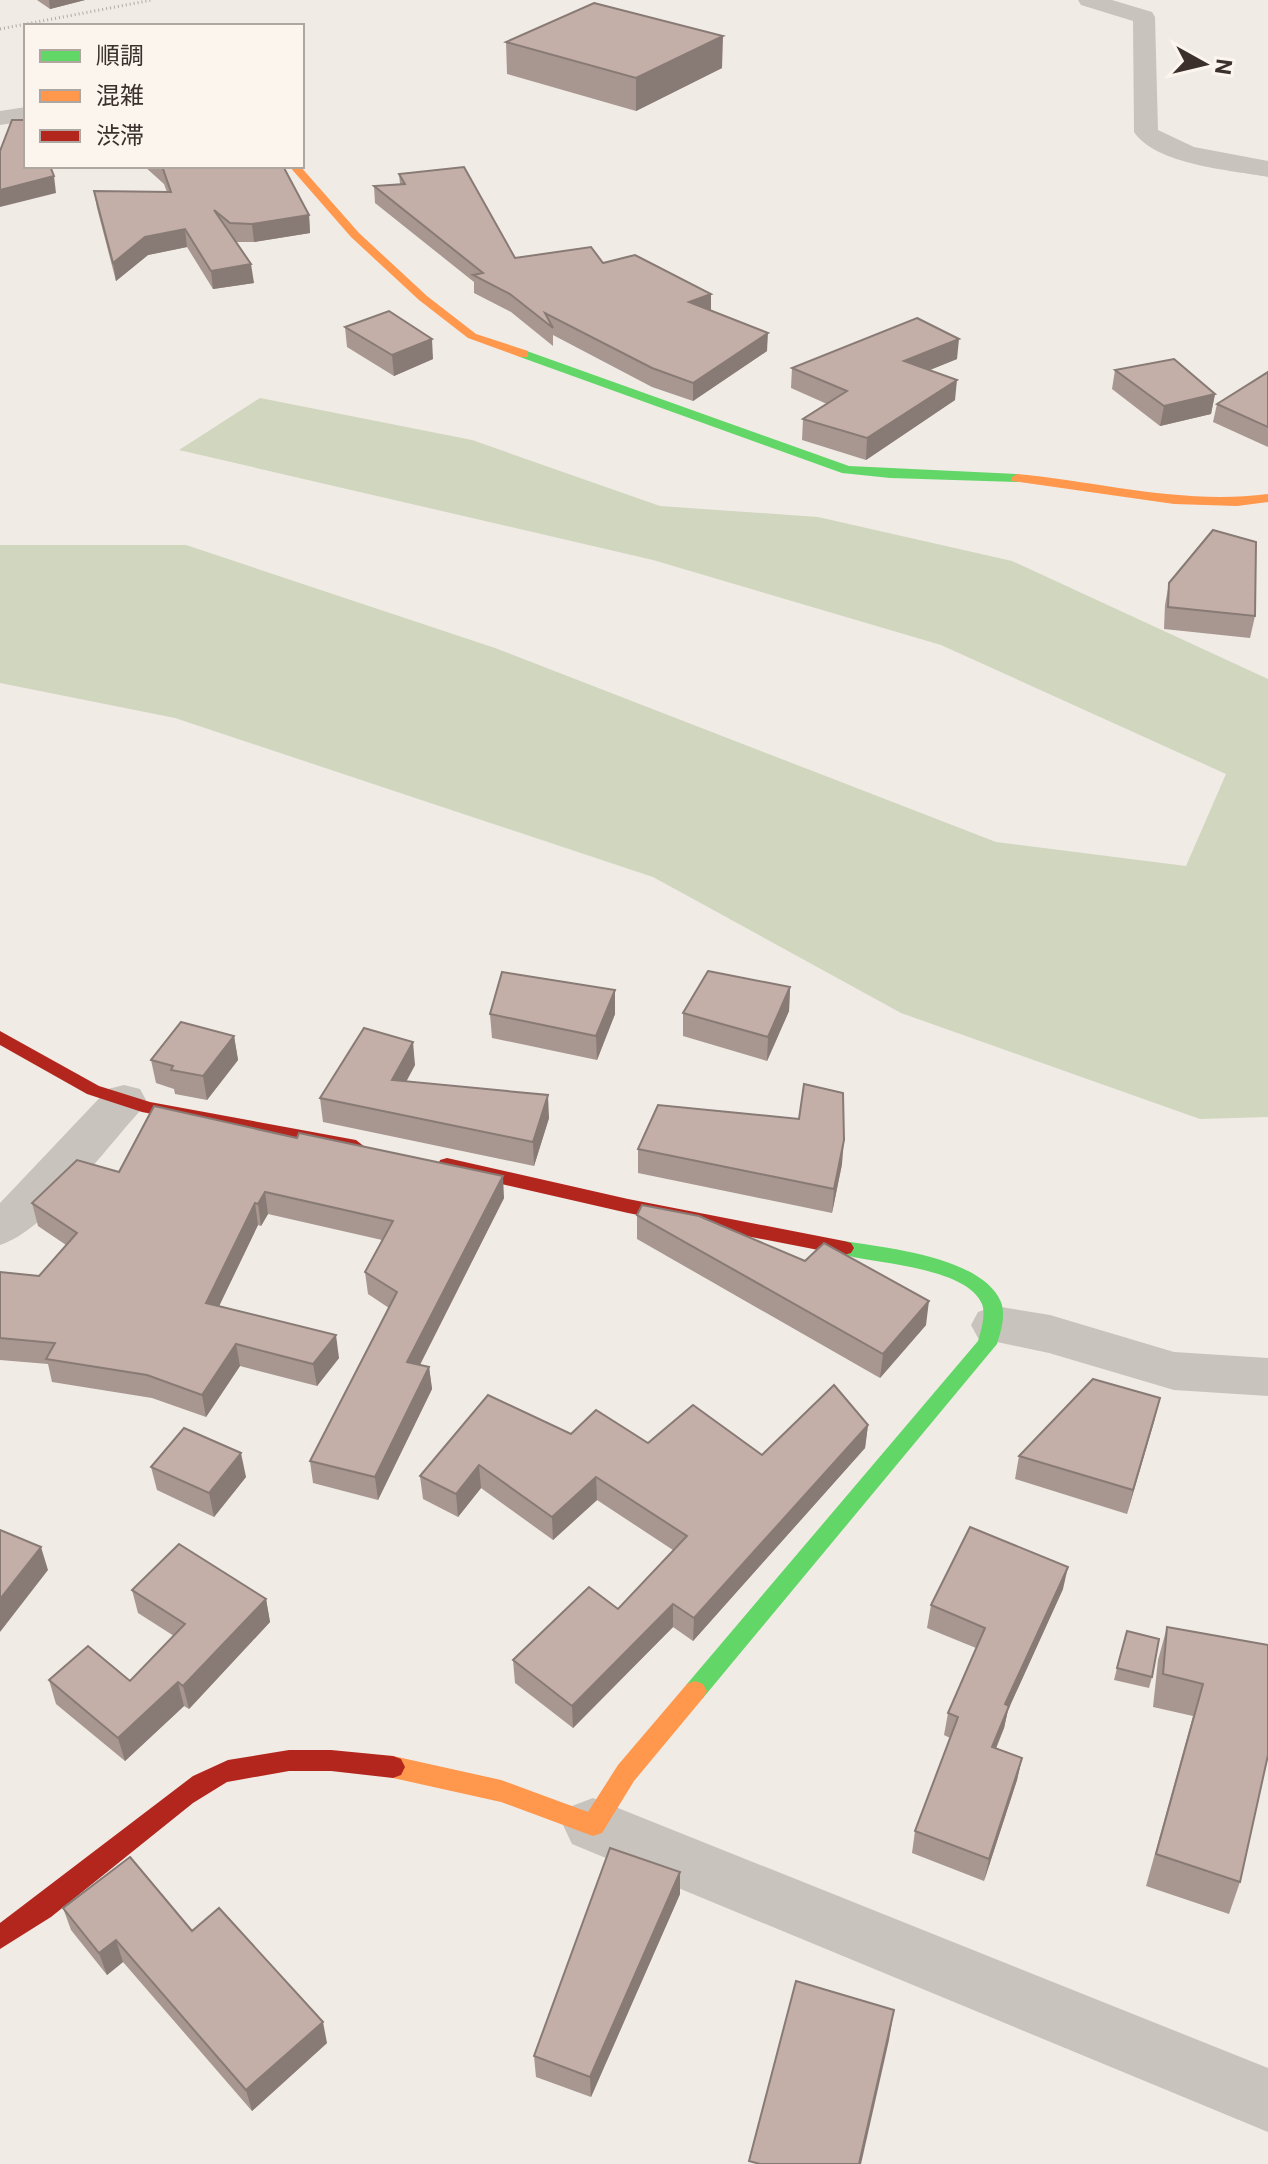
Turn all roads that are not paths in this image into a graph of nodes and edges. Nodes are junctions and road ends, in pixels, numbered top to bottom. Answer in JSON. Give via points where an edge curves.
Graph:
{"nodes":[{"id":1,"x":1089,"y":0,"type":"edge"},
{"id":2,"x":24,"y":114,"type":"edge"},
{"id":3,"x":0,"y":118,"type":"edge"},
{"id":4,"x":296,"y":168,"type":"edge"},
{"id":5,"x":1268,"y":169,"type":"edge"},
{"id":6,"x":1268,"y":498,"type":"edge"},
{"id":7,"x":0,"y":1037,"type":"edge"},
{"id":8,"x":124,"y":1100,"type":"junction"},
{"id":9,"x":379,"y":1151,"type":"edge"},
{"id":10,"x":424,"y":1160,"type":"edge"},
{"id":11,"x":0,"y":1228,"type":"edge"},
{"id":12,"x":995,"y":1325,"type":"junction"},
{"id":13,"x":1268,"y":1377,"type":"edge"},
{"id":14,"x":593,"y":1825,"type":"junction"},
{"id":15,"x":0,"y":1937,"type":"edge"},
{"id":16,"x":1268,"y":2100,"type":"edge"}],
"edges":[{"from":1,"to":5,"type":"street","via":[[1144,17],[1146,132],[1154,141]]},
{"from":2,"to":3,"type":"street"},
{"from":4,"to":6,"type":"street","via":[[353,236],[431,307],[472,336],[835,466],[894,477],[1063,481],[1192,503]]},
{"from":7,"to":8,"type":"street","via":[[93,1090]]},
{"from":8,"to":9,"type":"street"},
{"from":8,"to":11,"type":"street","via":[[26,1207]]},
{"from":10,"to":12,"type":"street","via":[[929,1265],[988,1292]]},
{"from":12,"to":13,"type":"street","via":[[1050,1334],[1174,1371]]},
{"from":12,"to":14,"type":"street","via":[[987,1344],[626,1773]]},
{"from":14,"to":15,"type":"street","via":[[504,1792],[431,1774],[315,1761],[231,1770],[170,1806],[29,1921]]},
{"from":14,"to":16,"type":"street"}]}
